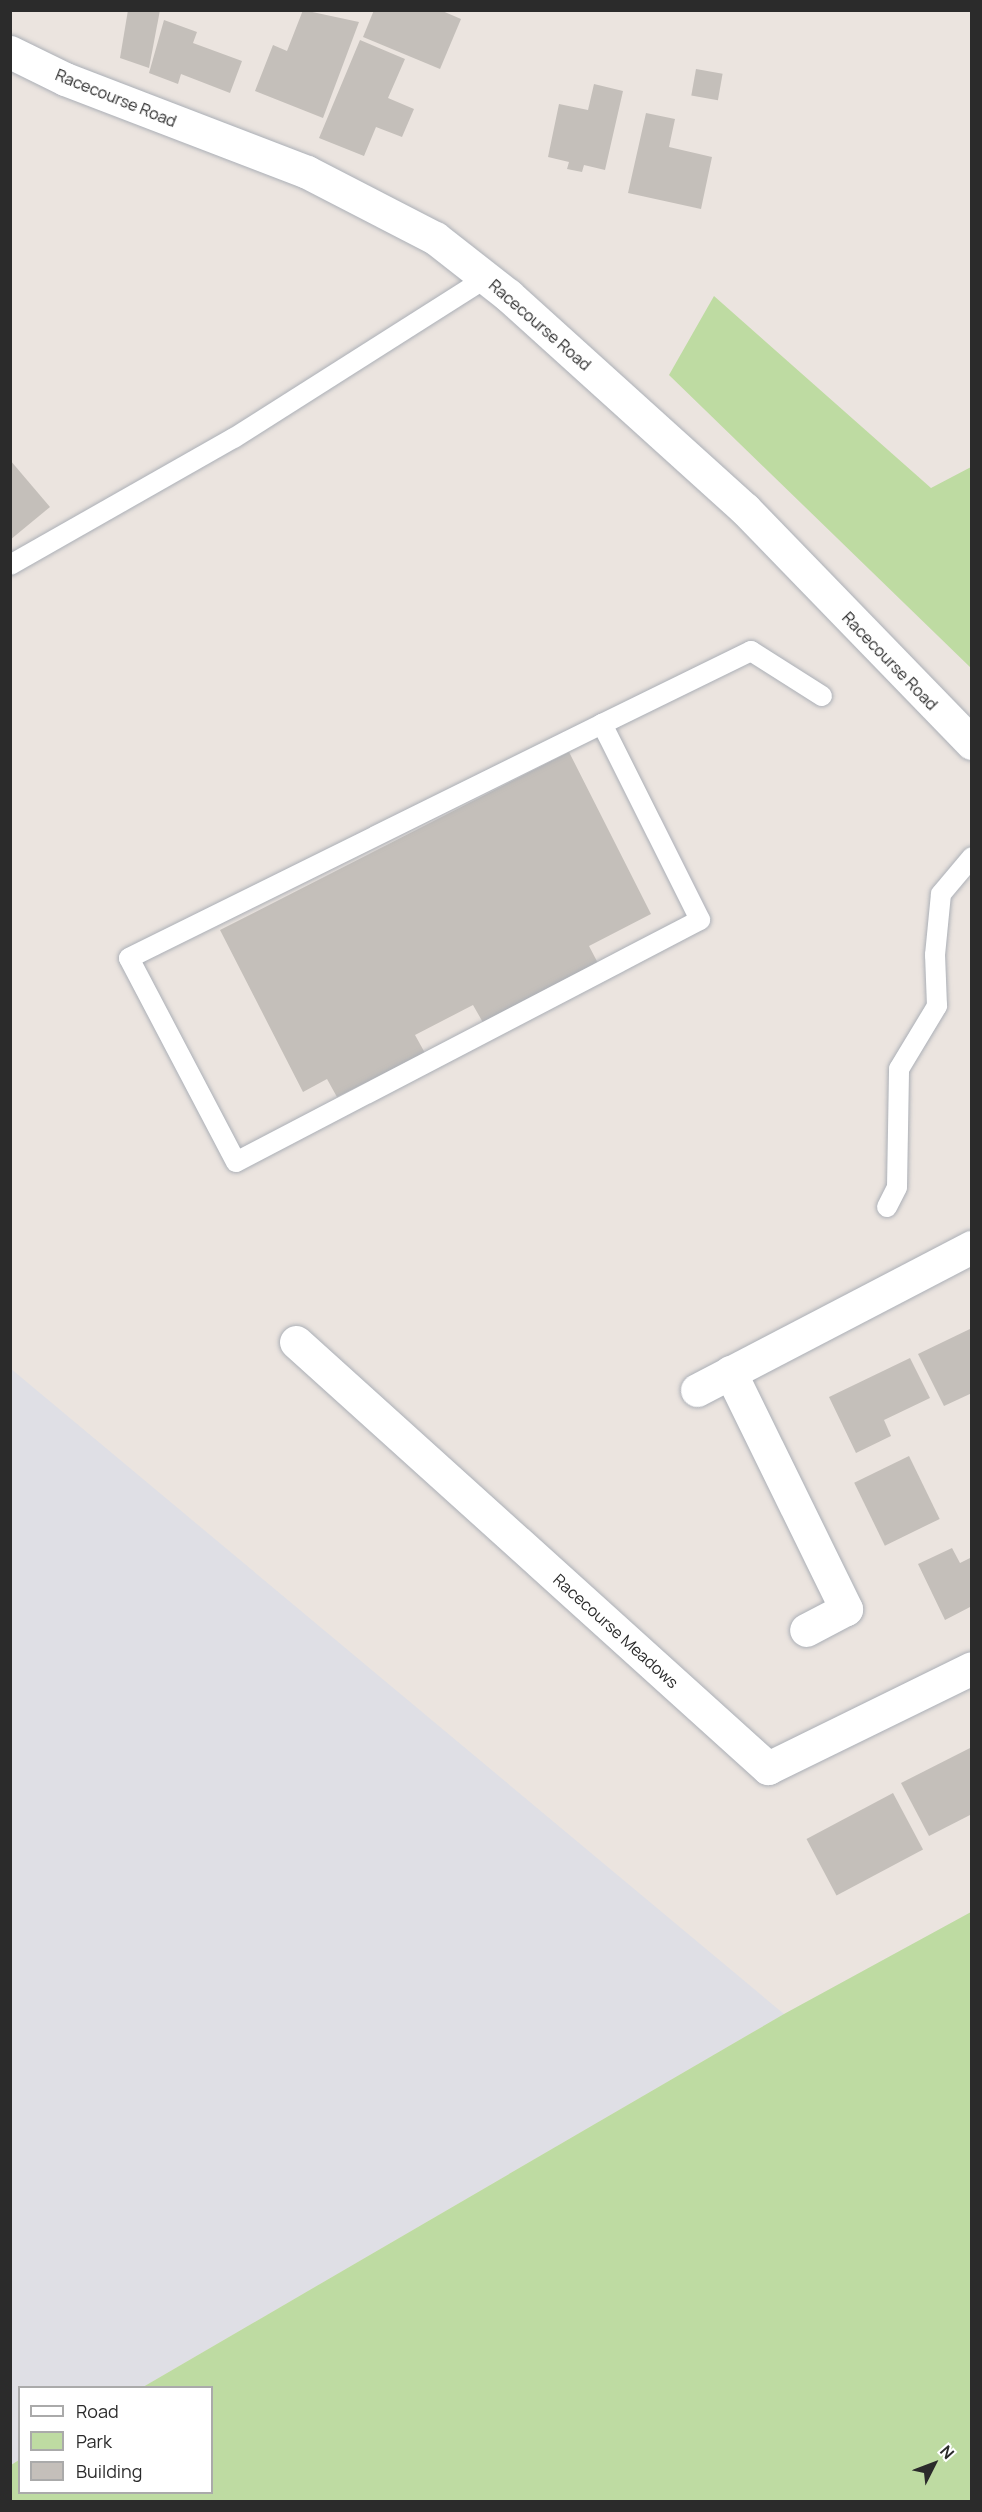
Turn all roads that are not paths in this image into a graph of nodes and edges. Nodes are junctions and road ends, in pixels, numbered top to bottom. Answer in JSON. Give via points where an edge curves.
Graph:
{"nodes":[{"id":1,"x":10,"y":52,"type":"edge"},
{"id":2,"x":486,"y":278,"type":"junction"},
{"id":3,"x":10,"y":565,"type":"edge"},
{"id":4,"x":822,"y":696,"type":"dead end"},
{"id":5,"x":602,"y":724,"type":"junction"},
{"id":6,"x":972,"y":743,"type":"edge"},
{"id":7,"x":972,"y":857,"type":"edge"},
{"id":8,"x":887,"y":1207,"type":"dead end"},
{"id":9,"x":972,"y":1247,"type":"edge"},
{"id":10,"x":296,"y":1341,"type":"dead end"},
{"id":11,"x":730,"y":1372,"type":"junction"},
{"id":12,"x":697,"y":1390,"type":"dead end"},
{"id":13,"x":806,"y":1630,"type":"dead end"},
{"id":14,"x":972,"y":1668,"type":"edge"}],
"edges":[{"from":1,"to":2,"type":"street","name":"Racecourse Road","via":[[65,79],[307,172],[435,238]]},
{"from":2,"to":3,"type":"lane","via":[[234,438]]},
{"from":2,"to":6,"type":"street","name":"Racecourse Road","via":[[745,509]]},
{"from":4,"to":5,"type":"lane","via":[[751,651]]},
{"from":5,"to":5,"type":"lane","via":[[129,958],[236,1162],[700,920]]},
{"from":7,"to":8,"type":"lane","via":[[941,894],[937,1006],[899,1069],[897,1187]]},
{"from":9,"to":11,"type":"street"},
{"from":10,"to":14,"type":"street","name":"Racecourse Meadows","via":[[768,1768]]},
{"from":11,"to":12,"type":"street"},
{"from":11,"to":13,"type":"street","via":[[846,1609]]}]}
